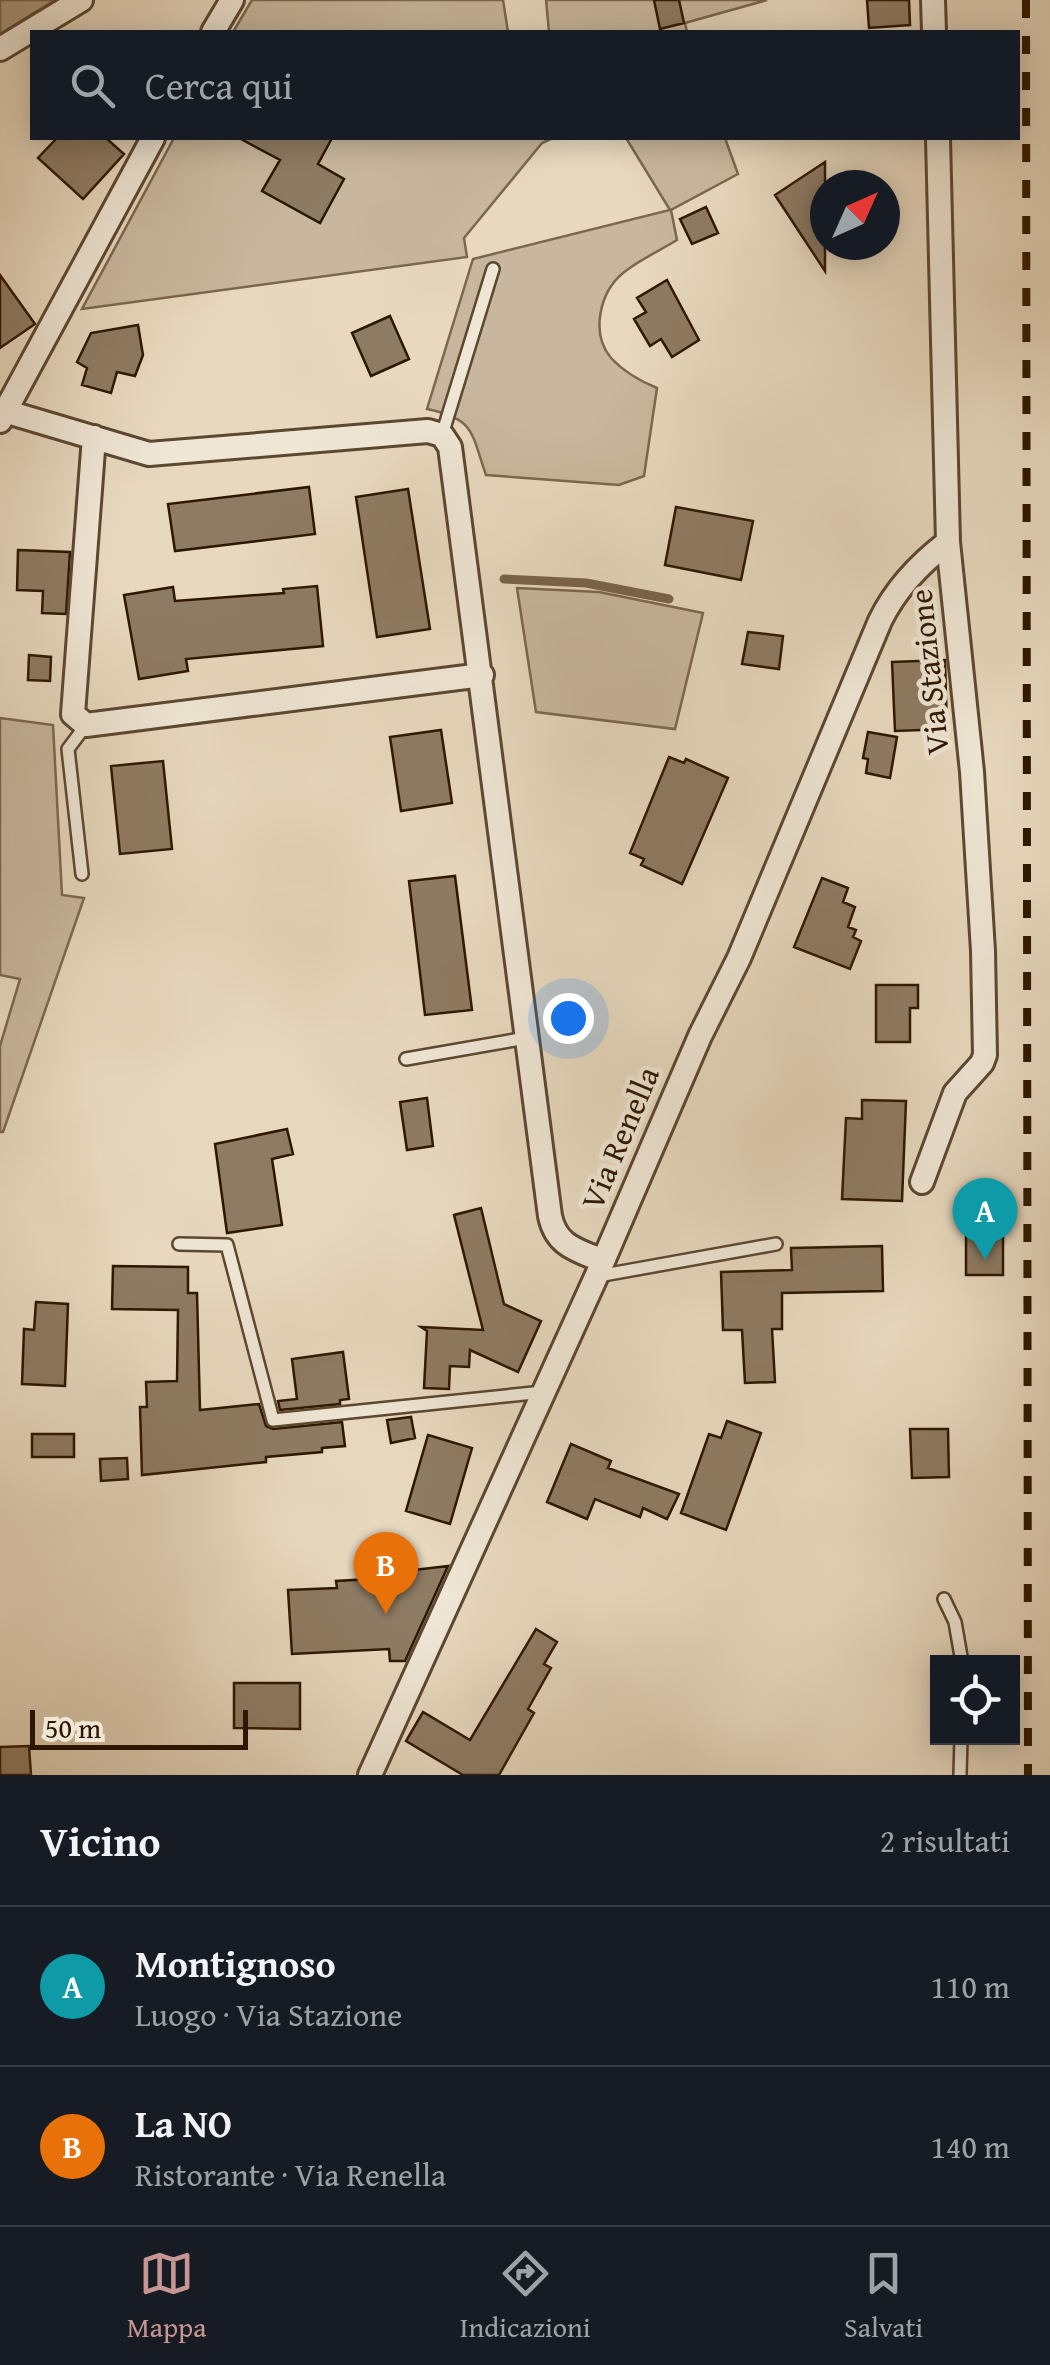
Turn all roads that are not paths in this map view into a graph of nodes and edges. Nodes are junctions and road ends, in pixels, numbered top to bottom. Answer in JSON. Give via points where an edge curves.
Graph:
{"nodes":[{"id":1,"x":81,"y":0,"type":"edge"},
{"id":2,"x":232,"y":0,"type":"edge"},
{"id":3,"x":933,"y":0,"type":"edge"},
{"id":4,"x":31,"y":30,"type":"edge"},
{"id":5,"x":214,"y":30,"type":"edge"},
{"id":6,"x":934,"y":30,"type":"edge"},
{"id":7,"x":30,"y":31,"type":"edge"},
{"id":8,"x":0,"y":49,"type":"edge"},
{"id":9,"x":152,"y":140,"type":"edge"},
{"id":10,"x":938,"y":140,"type":"edge"},
{"id":11,"x":493,"y":268,"type":"dead end"},
{"id":12,"x":2,"y":416,"type":"edge"},
{"id":13,"x":442,"y":435,"type":"junction"},
{"id":14,"x":94,"y":437,"type":"junction"},
{"id":15,"x":948,"y":542,"type":"junction"},
{"id":16,"x":482,"y":675,"type":"junction"},
{"id":17,"x":86,"y":725,"type":"junction"},
{"id":18,"x":82,"y":874,"type":"dead end"},
{"id":19,"x":526,"y":1038,"type":"junction"},
{"id":20,"x":406,"y":1060,"type":"dead end"},
{"id":21,"x":922,"y":1182,"type":"dead end"},
{"id":22,"x":179,"y":1244,"type":"dead end"},
{"id":23,"x":776,"y":1244,"type":"dead end"},
{"id":24,"x":599,"y":1269,"type":"junction"},
{"id":25,"x":543,"y":1392,"type":"junction"},
{"id":26,"x":944,"y":1599,"type":"dead end"},
{"id":27,"x":961,"y":1655,"type":"edge"},
{"id":28,"x":962,"y":1745,"type":"edge"},
{"id":29,"x":370,"y":1775,"type":"edge"},
{"id":30,"x":960,"y":1775,"type":"edge"}],
"edges":[{"from":1,"to":4,"type":"street"},
{"from":2,"to":5,"type":"street"},
{"from":3,"to":6,"type":"street"},
{"from":7,"to":8,"type":"street"},
{"from":9,"to":12,"type":"street"},
{"from":10,"to":15,"type":"street","name":"Via Stazione"},
{"from":11,"to":13,"type":"lane"},
{"from":12,"to":14,"type":"street"},
{"from":13,"to":14,"type":"street","via":[[149,454]]},
{"from":13,"to":16,"type":"street","via":[[450,448]]},
{"from":14,"to":17,"type":"street","via":[[73,714]]},
{"from":15,"to":21,"type":"street","name":"Via Stazione","via":[[973,792],[985,1055],[955,1093]]},
{"from":15,"to":24,"type":"street","name":"Via Renella","via":[[892,596]]},
{"from":16,"to":17,"type":"street"},
{"from":16,"to":19,"type":"street"},
{"from":17,"to":18,"type":"lane","via":[[68,749]]},
{"from":19,"to":20,"type":"lane"},
{"from":19,"to":24,"type":"street","via":[[553,1230]]},
{"from":22,"to":25,"type":"lane","via":[[227,1245],[274,1420]]},
{"from":23,"to":24,"type":"lane"},
{"from":24,"to":25,"type":"street","name":"Via Renella"},
{"from":25,"to":29,"type":"street","name":"Via Renella"},
{"from":26,"to":27,"type":"lane"},
{"from":28,"to":30,"type":"lane"}]}
